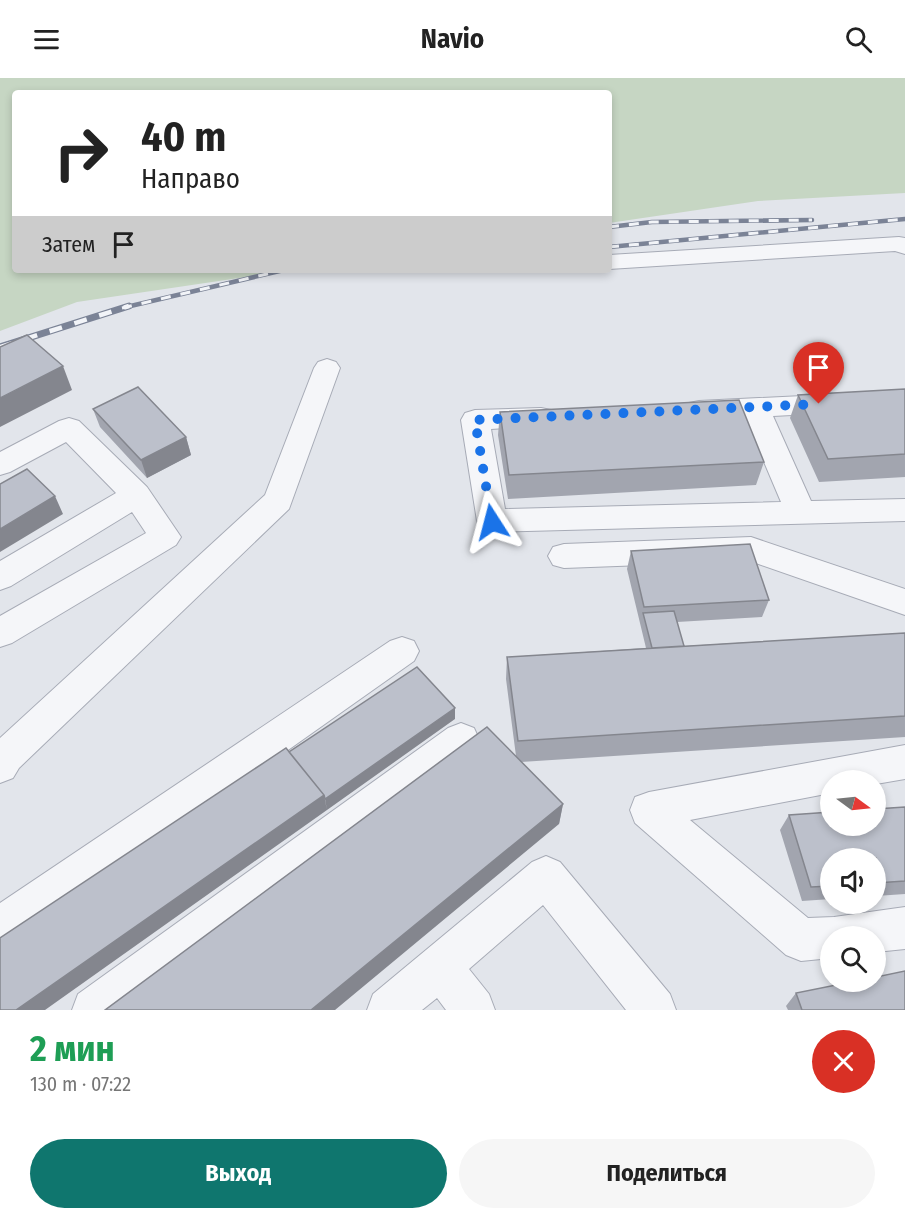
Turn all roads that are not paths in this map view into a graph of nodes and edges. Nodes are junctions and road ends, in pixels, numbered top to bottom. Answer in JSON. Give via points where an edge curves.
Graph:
{"nodes":[{"id":1,"x":905,"y":247,"type":"edge"},
{"id":2,"x":612,"y":262,"type":"edge"},
{"id":3,"x":327,"y":368,"type":"dead end"},
{"id":4,"x":905,"y":400,"type":"edge"},
{"id":5,"x":755,"y":407,"type":"junction"},
{"id":6,"x":674,"y":411,"type":"edge"},
{"id":7,"x":569,"y":416,"type":"edge"},
{"id":8,"x":0,"y":465,"type":"edge"},
{"id":9,"x":136,"y":495,"type":"junction"},
{"id":10,"x":905,"y":510,"type":"edge"},
{"id":11,"x":801,"y":513,"type":"junction"},
{"id":12,"x":564,"y":556,"type":"dead end"},
{"id":13,"x":0,"y":577,"type":"edge"},
{"id":14,"x":905,"y":602,"type":"edge"},
{"id":15,"x":0,"y":633,"type":"edge"},
{"id":16,"x":402,"y":651,"type":"dead end"},
{"id":17,"x":461,"y":739,"type":"dead end"},
{"id":18,"x":905,"y":762,"type":"edge"},
{"id":19,"x":0,"y":766,"type":"edge"},
{"id":20,"x":0,"y":927,"type":"edge"},
{"id":21,"x":905,"y":928,"type":"edge"},
{"id":22,"x":886,"y":930,"type":"edge"},
{"id":23,"x":820,"y":938,"type":"edge"},
{"id":24,"x":440,"y":967,"type":"junction"},
{"id":25,"x":94,"y":1010,"type":"edge"},
{"id":26,"x":389,"y":1010,"type":"edge"},
{"id":27,"x":473,"y":1010,"type":"edge"},
{"id":28,"x":654,"y":1010,"type":"edge"}],
"edges":[{"from":1,"to":2,"type":"lane","via":[[899,244]]},
{"from":3,"to":19,"type":"lane","via":[[278,501],[6,756]]},
{"from":4,"to":5,"type":"lane"},
{"from":5,"to":6,"type":"lane"},
{"from":5,"to":11,"type":"lane"},
{"from":7,"to":11,"type":"lane","via":[[475,420],[492,522]]},
{"from":8,"to":9,"type":"lane","via":[[69,428]]},
{"from":9,"to":13,"type":"lane"},
{"from":9,"to":15,"type":"lane","via":[[165,537]]},
{"from":10,"to":11,"type":"lane"},
{"from":12,"to":14,"type":"lane","via":[[751,549]]},
{"from":16,"to":20,"type":"lane"},
{"from":17,"to":25,"type":"lane"},
{"from":18,"to":23,"type":"lane","via":[[649,810],[801,940]]},
{"from":21,"to":22,"type":"lane"},
{"from":24,"to":26,"type":"lane"},
{"from":24,"to":27,"type":"lane"},
{"from":24,"to":28,"type":"lane","via":[[546,876]]}]}
